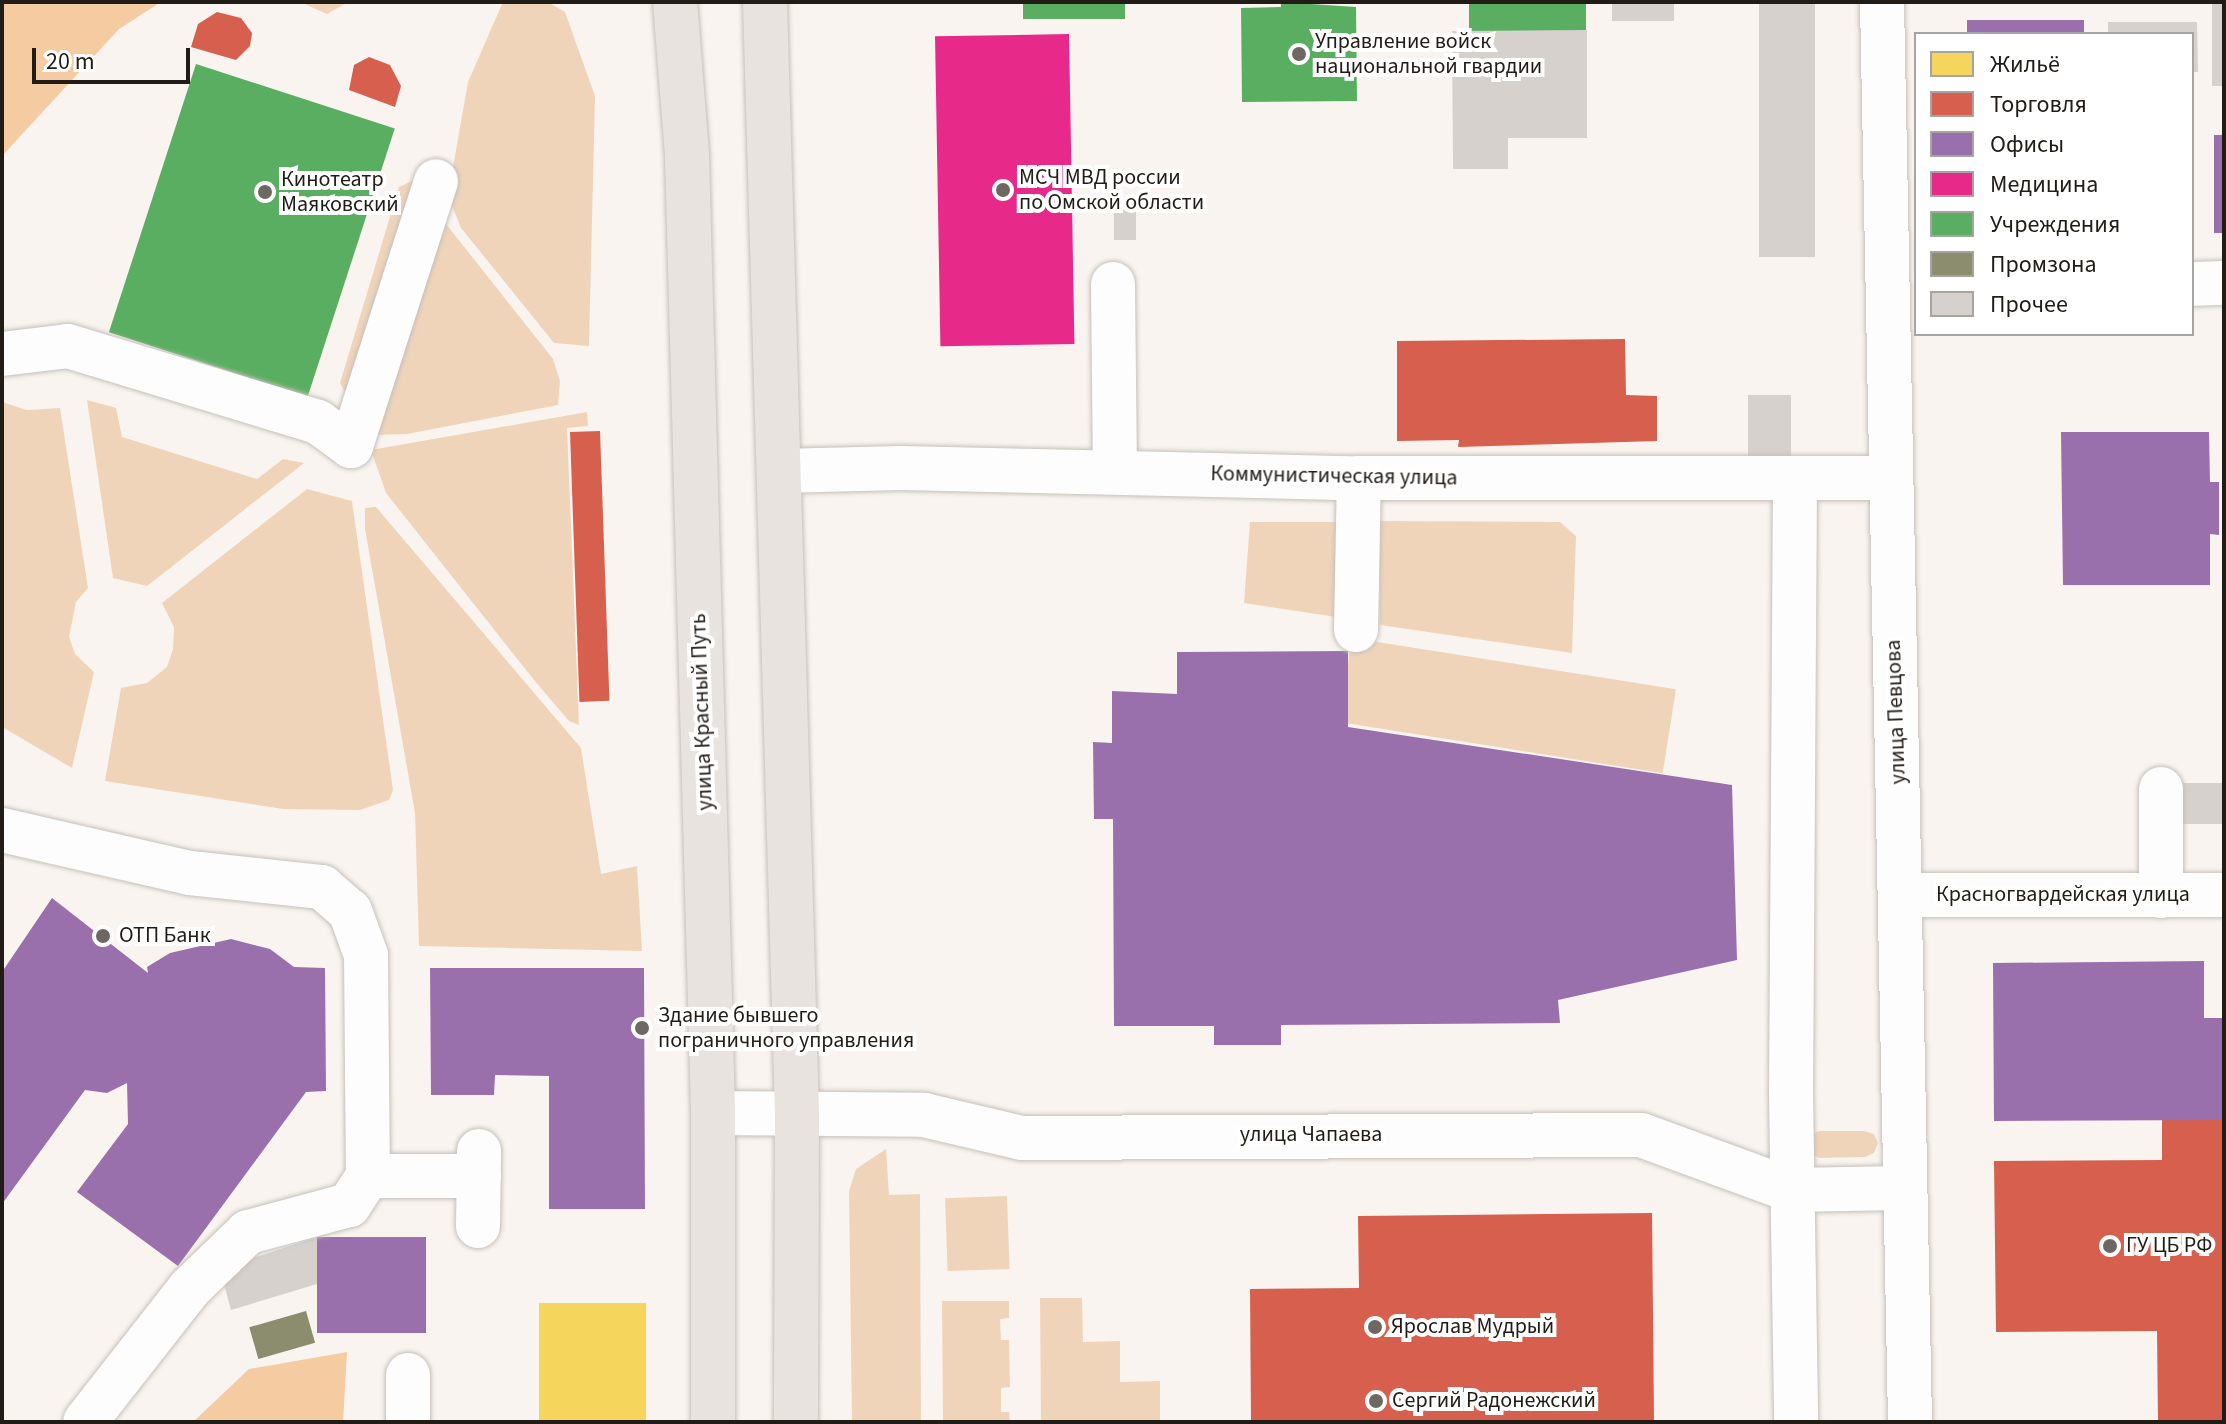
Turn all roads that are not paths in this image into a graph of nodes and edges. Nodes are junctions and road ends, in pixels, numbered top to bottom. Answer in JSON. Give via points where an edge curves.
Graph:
{"nodes":[{"id":1,"x":675,"y":2,"type":"edge"},
{"id":2,"x":765,"y":2,"type":"edge"},
{"id":3,"x":1882,"y":2,"type":"edge"},
{"id":4,"x":436,"y":181,"type":"dead end"},
{"id":5,"x":2224,"y":283,"type":"edge"},
{"id":6,"x":1113,"y":284,"type":"dead end"},
{"id":7,"x":2194,"y":284,"type":"edge"},
{"id":8,"x":1901,"y":285,"type":"edge"},
{"id":9,"x":2,"y":354,"type":"edge"},
{"id":10,"x":779,"y":471,"type":"junction"},
{"id":11,"x":1115,"y":472,"type":"junction"},
{"id":12,"x":1359,"y":478,"type":"junction"},
{"id":13,"x":1889,"y":478,"type":"junction"},
{"id":14,"x":1795,"y":480,"type":"junction"},
{"id":15,"x":1356,"y":630,"type":"dead end"},
{"id":16,"x":2161,"y":789,"type":"dead end"},
{"id":17,"x":2,"y":830,"type":"edge"},
{"id":18,"x":1902,"y":895,"type":"junction"},
{"id":19,"x":2224,"y":895,"type":"edge"},
{"id":20,"x":2161,"y":896,"type":"junction"},
{"id":21,"x":713,"y":1113,"type":"junction"},
{"id":22,"x":797,"y":1115,"type":"junction"},
{"id":23,"x":368,"y":1176,"type":"junction"},
{"id":24,"x":1902,"y":1188,"type":"junction"},
{"id":25,"x":1791,"y":1190,"type":"junction"},
{"id":26,"x":478,"y":1226,"type":"dead end"},
{"id":27,"x":408,"y":1375,"type":"dead end"},
{"id":28,"x":85,"y":1422,"type":"edge"},
{"id":29,"x":408,"y":1422,"type":"edge"},
{"id":30,"x":713,"y":1422,"type":"edge"},
{"id":31,"x":796,"y":1422,"type":"edge"},
{"id":32,"x":1796,"y":1422,"type":"edge"},
{"id":33,"x":1910,"y":1422,"type":"edge"}],
"edges":[{"from":1,"to":21,"type":"main road","name":"улица Красный Путь","via":[[687,156]]},
{"from":2,"to":10,"type":"main road"},
{"from":3,"to":8,"type":"street","name":"улица Певцова"},
{"from":4,"to":9,"type":"street","via":[[351,446],[318,422],[68,346]]},
{"from":5,"to":7,"type":"street"},
{"from":6,"to":11,"type":"street"},
{"from":8,"to":13,"type":"street","name":"улица Певцова"},
{"from":10,"to":11,"type":"street","name":"Коммунистическая улица"},
{"from":10,"to":22,"type":"main road"},
{"from":11,"to":12,"type":"street","name":"Коммунистическая улица"},
{"from":12,"to":14,"type":"street","name":"Коммунистическая улица"},
{"from":12,"to":15,"type":"street"},
{"from":13,"to":14,"type":"street","name":"Коммунистическая улица"},
{"from":13,"to":18,"type":"street","name":"улица Певцова"},
{"from":14,"to":25,"type":"street"},
{"from":16,"to":20,"type":"street"},
{"from":17,"to":23,"type":"street","via":[[190,873],[322,887],[350,911],[366,955]]},
{"from":18,"to":20,"type":"street","name":"Красногвардейская улица"},
{"from":18,"to":24,"type":"street","name":"улица Певцова"},
{"from":19,"to":20,"type":"street","name":"Красногвардейская улица"},
{"from":21,"to":22,"type":"street","name":"улица Чапаева"},
{"from":21,"to":30,"type":"main road","name":"улица Красный Путь"},
{"from":22,"to":25,"type":"street","name":"улица Чапаева","via":[[924,1115],[1022,1138],[1641,1135]]},
{"from":22,"to":31,"type":"main road"},
{"from":23,"to":26,"type":"street","via":[[479,1164]]},
{"from":23,"to":28,"type":"street","via":[[349,1205],[248,1232],[190,1288]]},
{"from":24,"to":25,"type":"street","name":"улица Чапаева"},
{"from":24,"to":33,"type":"street","name":"улица Певцова"},
{"from":25,"to":32,"type":"street"},
{"from":27,"to":29,"type":"street"}]}
